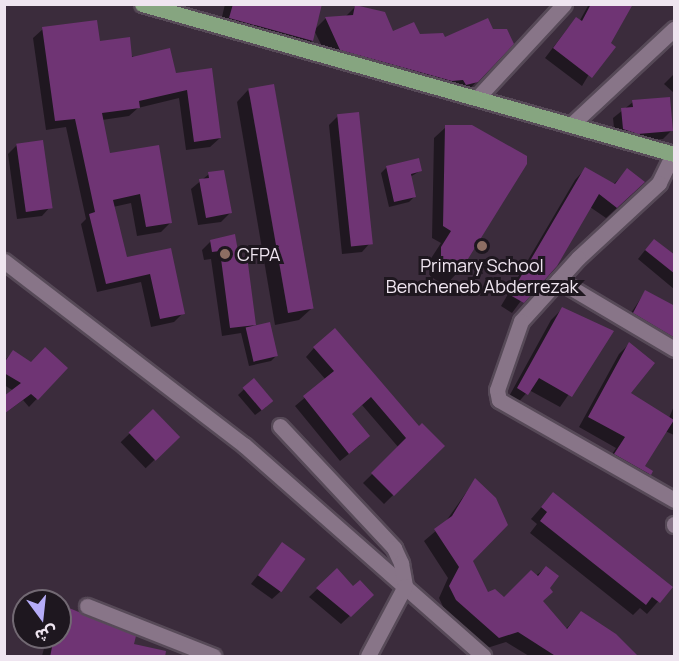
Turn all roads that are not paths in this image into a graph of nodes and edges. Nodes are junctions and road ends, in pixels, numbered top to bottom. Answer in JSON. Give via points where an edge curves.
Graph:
{"nodes":[{"id":1,"x":142,"y":4,"type":"edge"},
{"id":2,"x":564,"y":4,"type":"edge"},
{"id":3,"x":675,"y":28,"type":"edge"},
{"id":4,"x":477,"y":98,"type":"junction"},
{"id":5,"x":571,"y":124,"type":"junction"},
{"id":6,"x":674,"y":154,"type":"edge"},
{"id":7,"x":4,"y":261,"type":"edge"},
{"id":8,"x":558,"y":280,"type":"junction"},
{"id":9,"x":675,"y":349,"type":"edge"},
{"id":10,"x":280,"y":426,"type":"dead end"},
{"id":11,"x":675,"y":500,"type":"edge"},
{"id":12,"x":405,"y":586,"type":"junction"},
{"id":13,"x":87,"y":606,"type":"dead end"},
{"id":14,"x":213,"y":657,"type":"edge"},
{"id":15,"x":368,"y":657,"type":"edge"},
{"id":16,"x":483,"y":657,"type":"edge"}],
"edges":[{"from":1,"to":4,"type":"main road"},
{"from":2,"to":4,"type":"street"},
{"from":3,"to":5,"type":"street"},
{"from":4,"to":5,"type":"main road"},
{"from":5,"to":6,"type":"main road"},
{"from":6,"to":8,"type":"street","via":[[659,183]]},
{"from":7,"to":12,"type":"street","via":[[244,445]]},
{"from":8,"to":9,"type":"street"},
{"from":8,"to":11,"type":"street","via":[[522,321],[497,390],[499,400]]},
{"from":10,"to":12,"type":"street","via":[[394,548]]},
{"from":12,"to":15,"type":"street"},
{"from":12,"to":16,"type":"street"},
{"from":13,"to":14,"type":"street"}]}
